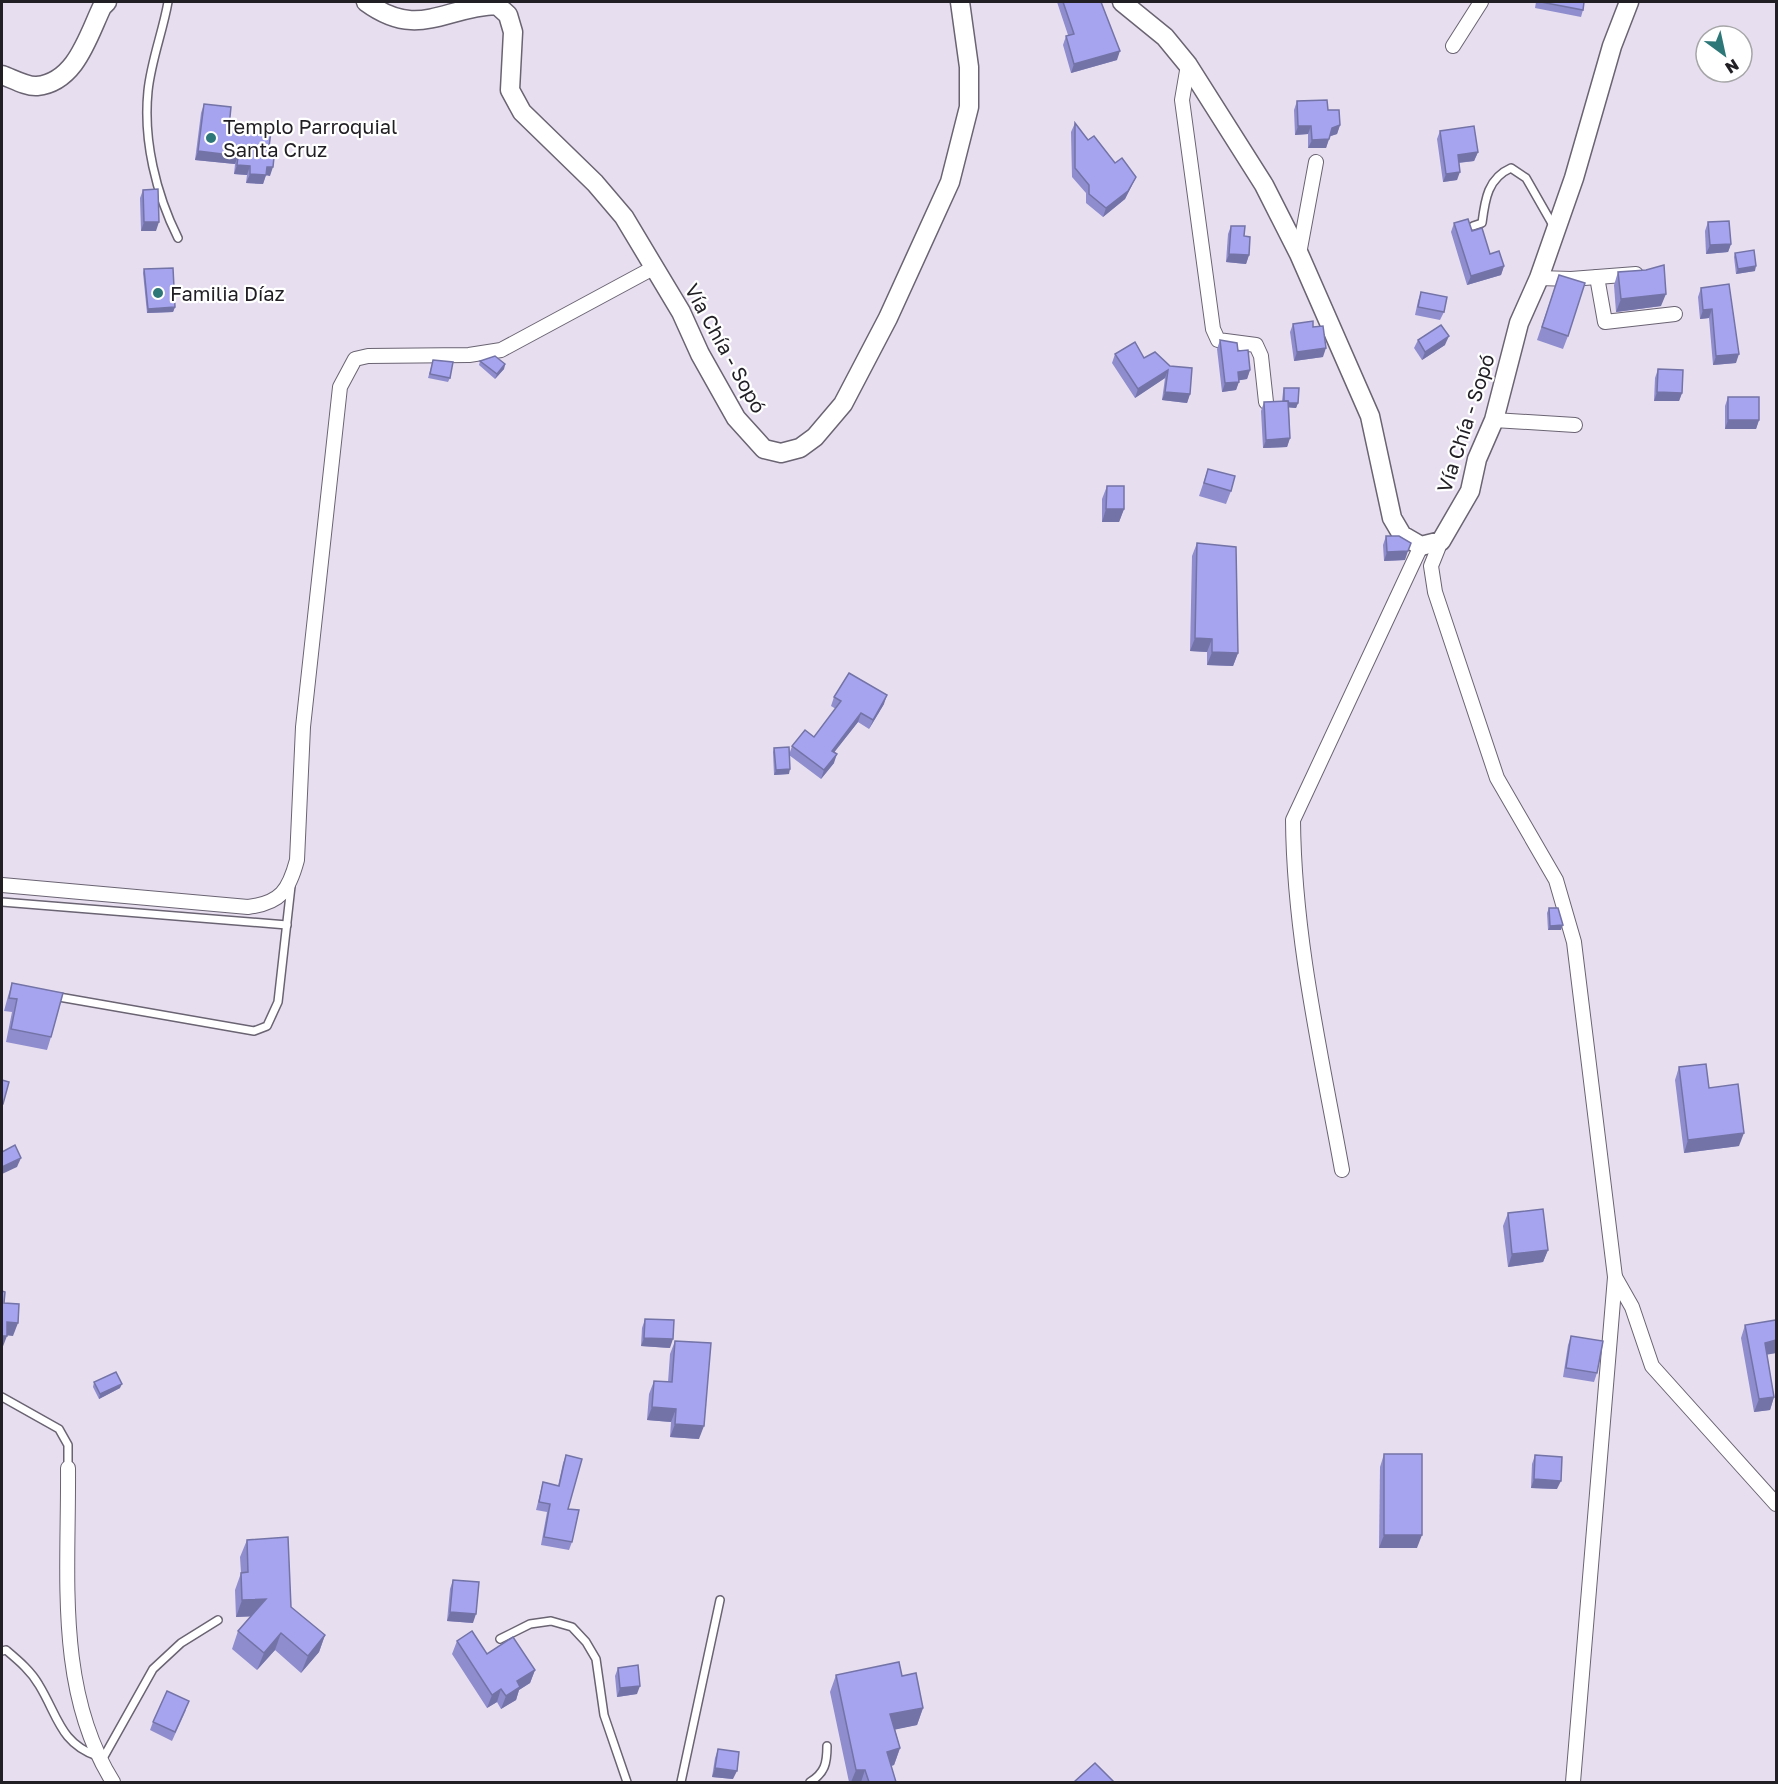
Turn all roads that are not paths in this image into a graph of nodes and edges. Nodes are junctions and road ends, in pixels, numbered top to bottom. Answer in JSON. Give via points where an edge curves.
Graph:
{"nodes":[{"id":1,"x":107,"y":2,"type":"edge"},
{"id":2,"x":168,"y":2,"type":"edge"},
{"id":3,"x":366,"y":2,"type":"edge"},
{"id":4,"x":960,"y":2,"type":"edge"},
{"id":5,"x":1122,"y":2,"type":"edge"},
{"id":6,"x":1481,"y":2,"type":"edge"},
{"id":7,"x":1626,"y":4,"type":"edge"},
{"id":8,"x":1452,"y":46,"type":"dead end"},
{"id":9,"x":1188,"y":65,"type":"junction"},
{"id":10,"x":2,"y":75,"type":"edge"},
{"id":11,"x":1316,"y":162,"type":"dead end"},
{"id":12,"x":1473,"y":226,"type":"edge"},
{"id":13,"x":1555,"y":229,"type":"junction"},
{"id":14,"x":178,"y":238,"type":"dead end"},
{"id":15,"x":1299,"y":254,"type":"junction"},
{"id":16,"x":655,"y":267,"type":"junction"},
{"id":17,"x":1641,"y":274,"type":"edge"},
{"id":18,"x":1597,"y":277,"type":"junction"},
{"id":19,"x":1539,"y":278,"type":"junction"},
{"id":20,"x":1675,"y":314,"type":"dead end"},
{"id":21,"x":1266,"y":402,"type":"edge"},
{"id":22,"x":1494,"y":420,"type":"junction"},
{"id":23,"x":1575,"y":426,"type":"dead end"},
{"id":24,"x":1441,"y":541,"type":"junction"},
{"id":25,"x":1421,"y":546,"type":"junction"},
{"id":26,"x":292,"y":881,"type":"junction"},
{"id":27,"x":2,"y":885,"type":"edge"},
{"id":28,"x":2,"y":902,"type":"edge"},
{"id":29,"x":286,"y":925,"type":"junction"},
{"id":30,"x":59,"y":997,"type":"edge"},
{"id":31,"x":1342,"y":1170,"type":"dead end"},
{"id":32,"x":1615,"y":1277,"type":"junction"},
{"id":33,"x":2,"y":1397,"type":"edge"},
{"id":34,"x":68,"y":1468,"type":"joint"},
{"id":35,"x":1776,"y":1504,"type":"edge"},
{"id":36,"x":720,"y":1600,"type":"dead end"},
{"id":37,"x":218,"y":1620,"type":"dead end"},
{"id":38,"x":500,"y":1639,"type":"dead end"},
{"id":39,"x":2,"y":1650,"type":"edge"},
{"id":40,"x":827,"y":1746,"type":"dead end"},
{"id":41,"x":99,"y":1759,"type":"junction"},
{"id":42,"x":1572,"y":1781,"type":"edge"},
{"id":43,"x":113,"y":1782,"type":"edge"},
{"id":44,"x":627,"y":1782,"type":"edge"},
{"id":45,"x":681,"y":1782,"type":"edge"},
{"id":46,"x":810,"y":1782,"type":"edge"}],
"edges":[{"from":1,"to":10,"type":"street","via":[[76,60],[61,78],[36,86]]},
{"from":2,"to":14,"type":"lane","via":[[148,91],[151,151],[165,212]]},
{"from":3,"to":16,"type":"street","name":"Vía Chía - Sopó","via":[[399,20],[418,22],[476,6],[497,5],[508,15],[513,32],[510,90],[522,112],[603,192],[624,217]]},
{"from":4,"to":16,"type":"street","name":"Vía Chía - Sopó","via":[[969,67],[969,106],[951,182],[843,404],[815,437],[800,448],[781,453],[764,449],[749,434],[715,381]]},
{"from":5,"to":9,"type":"street","via":[[1165,37]]},
{"from":6,"to":8,"type":"street"},
{"from":7,"to":13,"type":"street","name":"Vía Chía - Sopó"},
{"from":9,"to":15,"type":"street","via":[[1258,176]]},
{"from":9,"to":21,"type":"street","via":[[1182,100],[1213,329],[1218,340],[1256,345],[1261,356]]},
{"from":11,"to":15,"type":"street"},
{"from":12,"to":13,"type":"lane","via":[[1482,223],[1490,185],[1500,173],[1511,168],[1526,178]]},
{"from":13,"to":19,"type":"street","name":"Vía Chía - Sopó"},
{"from":15,"to":25,"type":"street","via":[[1370,416],[1392,518],[1402,535]]},
{"from":16,"to":26,"type":"street","via":[[501,350],[469,355],[368,356],[354,359],[346,372],[340,387],[314,617],[303,727],[297,860]]},
{"from":17,"to":18,"type":"street"},
{"from":18,"to":19,"type":"street"},
{"from":18,"to":20,"type":"street","via":[[1605,322]]},
{"from":19,"to":22,"type":"street","name":"Vía Chía - Sopó","via":[[1519,323]]},
{"from":22,"to":23,"type":"street"},
{"from":22,"to":24,"type":"street","name":"Vía Chía - Sopó","via":[[1477,459],[1470,491]]},
{"from":24,"to":25,"type":"street"},
{"from":24,"to":32,"type":"street","via":[[1431,567],[1438,603],[1497,778],[1556,880],[1574,942]]},
{"from":25,"to":31,"type":"street","via":[[1293,820],[1299,930]]},
{"from":26,"to":27,"type":"street","via":[[283,894],[267,904],[248,907]]},
{"from":26,"to":29,"type":"lane"},
{"from":28,"to":29,"type":"lane"},
{"from":29,"to":30,"type":"lane","via":[[278,1002],[267,1026],[254,1030]]},
{"from":32,"to":35,"type":"street","via":[[1632,1307],[1652,1366]]},
{"from":32,"to":42,"type":"street"},
{"from":33,"to":34,"type":"lane","via":[[59,1429],[68,1445]]},
{"from":34,"to":41,"type":"street","via":[[69,1639],[76,1690]]},
{"from":36,"to":45,"type":"lane"},
{"from":37,"to":41,"type":"lane","via":[[164,1656]]},
{"from":38,"to":44,"type":"lane","via":[[530,1624],[551,1621],[572,1627],[586,1642],[596,1659],[604,1715]]},
{"from":39,"to":41,"type":"lane","via":[[24,1666],[39,1684],[69,1741]]},
{"from":40,"to":46,"type":"lane","via":[[824,1770]]},
{"from":41,"to":43,"type":"street"}]}
